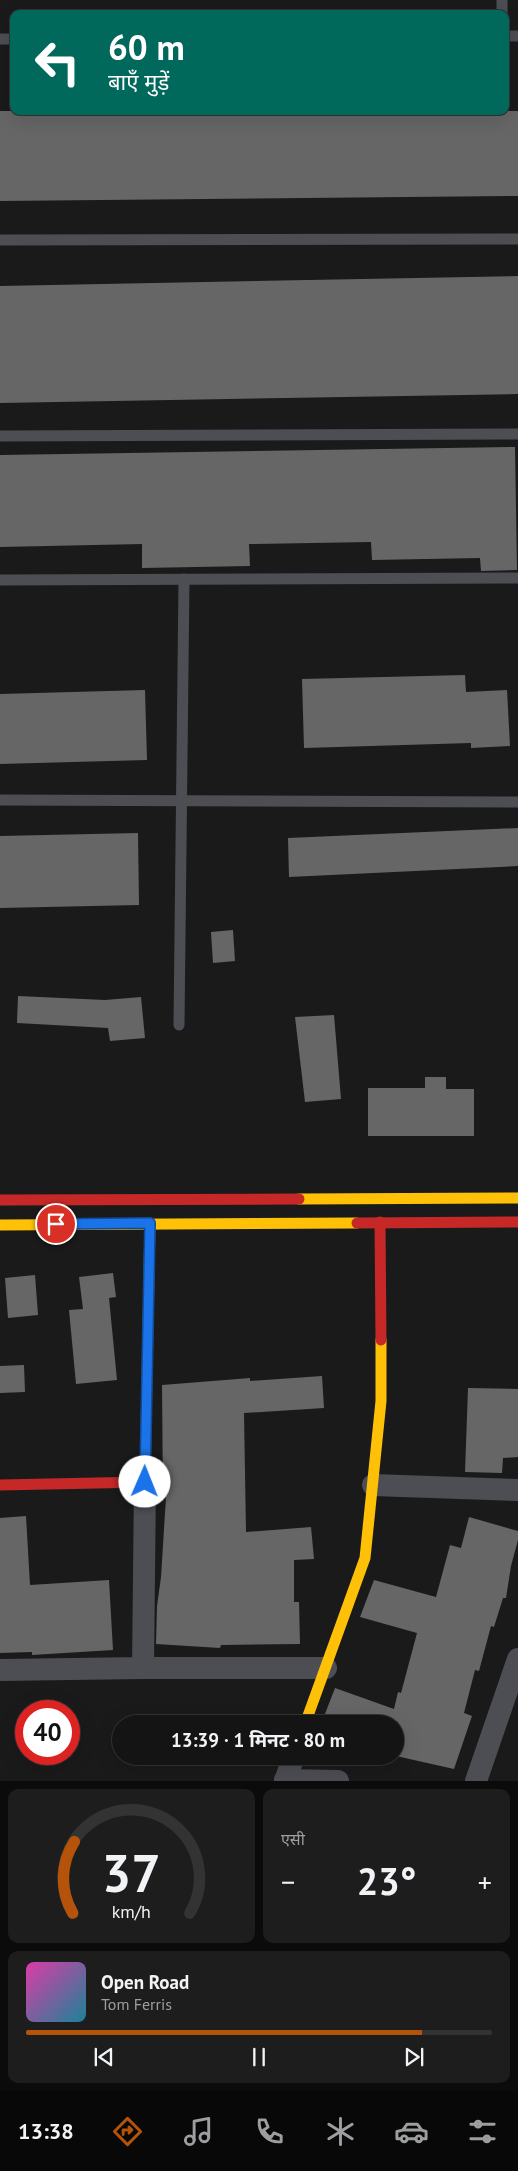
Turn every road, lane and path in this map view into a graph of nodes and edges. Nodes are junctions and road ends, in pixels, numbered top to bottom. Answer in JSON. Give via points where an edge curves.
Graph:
{"nodes":[{"id":1,"x":518,"y":239,"type":"edge"},
{"id":2,"x":0,"y":240,"type":"edge"},
{"id":3,"x":518,"y":434,"type":"edge"},
{"id":4,"x":0,"y":436,"type":"edge"},
{"id":5,"x":518,"y":578,"type":"edge"},
{"id":6,"x":184,"y":579,"type":"junction"},
{"id":7,"x":0,"y":580,"type":"edge"},
{"id":8,"x":0,"y":800,"type":"edge"},
{"id":9,"x":182,"y":802,"type":"junction"},
{"id":10,"x":518,"y":802,"type":"edge"},
{"id":11,"x":179,"y":1025,"type":"dead end"},
{"id":12,"x":518,"y":1198,"type":"edge"},
{"id":13,"x":0,"y":1200,"type":"edge"},
{"id":14,"x":380,"y":1222,"type":"junction"},
{"id":15,"x":518,"y":1222,"type":"edge"},
{"id":16,"x":150,"y":1223,"type":"junction"},
{"id":17,"x":0,"y":1225,"type":"edge"},
{"id":18,"x":145,"y":1482,"type":"junction"},
{"id":19,"x":0,"y":1485,"type":"edge"},
{"id":20,"x":372,"y":1485,"type":"junction"},
{"id":21,"x":518,"y":1490,"type":"edge"},
{"id":22,"x":518,"y":1659,"type":"edge"},
{"id":23,"x":143,"y":1668,"type":"junction"},
{"id":24,"x":326,"y":1668,"type":"junction"},
{"id":25,"x":0,"y":1670,"type":"edge"},
{"id":26,"x":309,"y":1715,"type":"edge"},
{"id":27,"x":291,"y":1765,"type":"edge"},
{"id":28,"x":285,"y":1780,"type":"edge"},
{"id":29,"x":338,"y":1781,"type":"edge"},
{"id":30,"x":476,"y":1781,"type":"edge"}],
"edges":[{"from":1,"to":2,"type":"lane"},
{"from":3,"to":4,"type":"lane"},
{"from":5,"to":6,"type":"lane"},
{"from":6,"to":7,"type":"lane"},
{"from":6,"to":9,"type":"lane"},
{"from":8,"to":9,"type":"lane"},
{"from":9,"to":10,"type":"lane"},
{"from":9,"to":11,"type":"lane"},
{"from":12,"to":13,"type":"street"},
{"from":14,"to":15,"type":"street"},
{"from":14,"to":16,"type":"street"},
{"from":14,"to":20,"type":"street","via":[[381,1401]]},
{"from":16,"to":17,"type":"street"},
{"from":16,"to":18,"type":"street"},
{"from":18,"to":19,"type":"street"},
{"from":18,"to":23,"type":"street"},
{"from":20,"to":21,"type":"street"},
{"from":20,"to":24,"type":"street","via":[[365,1558]]},
{"from":22,"to":30,"type":"street"},
{"from":23,"to":24,"type":"street"},
{"from":23,"to":25,"type":"street"},
{"from":24,"to":26,"type":"street"},
{"from":27,"to":28,"type":"street"},
{"from":28,"to":29,"type":"street"}]}
